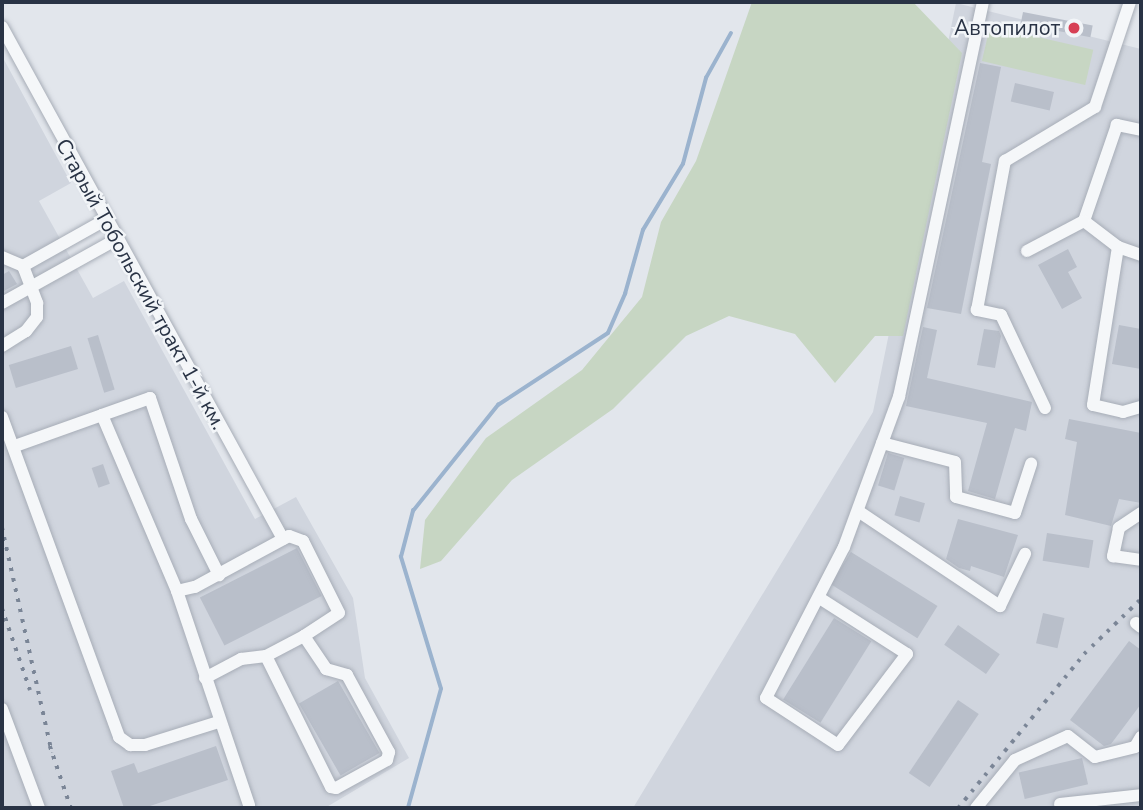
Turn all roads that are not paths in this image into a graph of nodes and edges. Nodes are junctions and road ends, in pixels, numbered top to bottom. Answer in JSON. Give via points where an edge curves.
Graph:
{"nodes":[{"id":1,"x":983,"y":2,"type":"edge"},
{"id":2,"x":1130,"y":2,"type":"edge"},
{"id":3,"x":2,"y":27,"type":"edge"},
{"id":4,"x":1141,"y":131,"type":"edge"},
{"id":5,"x":105,"y":220,"type":"junction"},
{"id":6,"x":1084,"y":221,"type":"junction"},
{"id":7,"x":115,"y":240,"type":"junction"},
{"id":8,"x":1118,"y":247,"type":"junction"},
{"id":9,"x":1027,"y":251,"type":"dead end"},
{"id":10,"x":1141,"y":255,"type":"edge"},
{"id":11,"x":2,"y":257,"type":"edge"},
{"id":12,"x":23,"y":266,"type":"junction"},
{"id":13,"x":34,"y":286,"type":"junction"},
{"id":14,"x":2,"y":303,"type":"edge"},
{"id":15,"x":2,"y":346,"type":"edge"},
{"id":16,"x":1141,"y":407,"type":"edge"},
{"id":17,"x":1045,"y":408,"type":"dead end"},
{"id":18,"x":102,"y":415,"type":"junction"},
{"id":19,"x":2,"y":416,"type":"edge"},
{"id":20,"x":883,"y":443,"type":"junction"},
{"id":21,"x":15,"y":446,"type":"junction"},
{"id":22,"x":1031,"y":464,"type":"dead end"},
{"id":23,"x":858,"y":511,"type":"junction"},
{"id":24,"x":1141,"y":513,"type":"edge"},
{"id":25,"x":283,"y":539,"type":"junction"},
{"id":26,"x":1025,"y":554,"type":"dead end"},
{"id":27,"x":1141,"y":560,"type":"edge"},
{"id":28,"x":219,"y":575,"type":"junction"},
{"id":29,"x":177,"y":592,"type":"junction"},
{"id":30,"x":821,"y":599,"type":"junction"},
{"id":31,"x":304,"y":636,"type":"junction"},
{"id":32,"x":266,"y":656,"type":"junction"},
{"id":33,"x":205,"y":678,"type":"junction"},
{"id":34,"x":2,"y":709,"type":"edge"},
{"id":35,"x":219,"y":722,"type":"junction"},
{"id":36,"x":1141,"y":737,"type":"edge"},
{"id":37,"x":1141,"y":795,"type":"edge"},
{"id":38,"x":1060,"y":804,"type":"dead end"},
{"id":39,"x":249,"y":805,"type":"dead end"},
{"id":40,"x":38,"y":808,"type":"edge"},
{"id":41,"x":976,"y":808,"type":"edge"}],
"edges":[{"from":1,"to":20,"type":"lane","via":[[899,397]]},
{"from":2,"to":17,"type":"lane","via":[[1095,107],[1005,160],[976,310],[1001,315]]},
{"from":3,"to":5,"type":"lane","name":"Старый Тобольский тракт 1-й км."},
{"from":4,"to":6,"type":"lane","via":[[1116,125]]},
{"from":5,"to":7,"type":"lane","name":"Старый Тобольский тракт 1-й км."},
{"from":5,"to":12,"type":"lane"},
{"from":6,"to":8,"type":"lane"},
{"from":6,"to":9,"type":"lane"},
{"from":7,"to":13,"type":"lane"},
{"from":7,"to":25,"type":"lane","name":"Старый Тобольский тракт 1-й км."},
{"from":8,"to":10,"type":"lane"},
{"from":8,"to":16,"type":"lane","via":[[1093,405],[1123,412]]},
{"from":11,"to":12,"type":"lane"},
{"from":12,"to":13,"type":"lane"},
{"from":13,"to":14,"type":"lane"},
{"from":13,"to":15,"type":"lane","via":[[37,317],[26,331]]},
{"from":18,"to":21,"type":"lane"},
{"from":18,"to":28,"type":"lane","via":[[150,398],[191,519]]},
{"from":18,"to":29,"type":"lane"},
{"from":19,"to":21,"type":"lane"},
{"from":20,"to":22,"type":"lane","via":[[955,462],[956,497],[1015,513]]},
{"from":20,"to":23,"type":"lane"},
{"from":21,"to":35,"type":"lane","via":[[119,737],[130,745],[145,745]]},
{"from":23,"to":26,"type":"lane","via":[[1000,606]]},
{"from":23,"to":30,"type":"lane"},
{"from":24,"to":27,"type":"lane","via":[[1119,528],[1113,555]]},
{"from":25,"to":28,"type":"lane"},
{"from":25,"to":31,"type":"lane","via":[[297,536],[303,541],[339,606],[335,619]]},
{"from":28,"to":29,"type":"lane"},
{"from":29,"to":33,"type":"lane"},
{"from":30,"to":30,"type":"lane","via":[[766,698],[838,745],[907,654]]},
{"from":31,"to":32,"type":"lane"},
{"from":31,"to":32,"type":"lane","via":[[326,669],[347,675],[388,752],[387,760],[331,788]]},
{"from":32,"to":33,"type":"lane","via":[[241,659]]},
{"from":33,"to":35,"type":"lane"},
{"from":34,"to":40,"type":"lane"},
{"from":35,"to":39,"type":"lane"},
{"from":36,"to":41,"type":"lane","via":[[1135,747],[1095,757],[1069,736],[1015,760]]},
{"from":37,"to":38,"type":"lane"}]}
